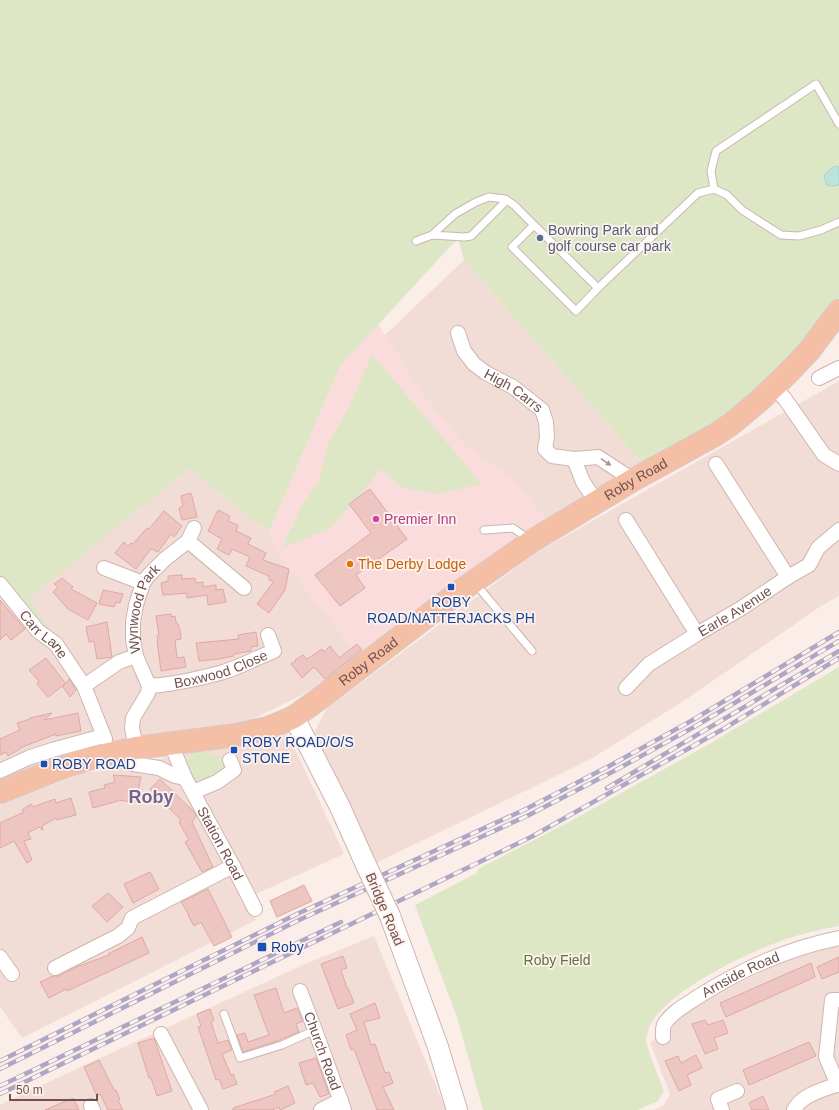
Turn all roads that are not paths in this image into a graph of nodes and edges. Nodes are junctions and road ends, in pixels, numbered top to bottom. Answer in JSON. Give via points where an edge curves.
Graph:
{"nodes":[{"id":1,"x":839,"y":124,"type":"edge"},
{"id":2,"x":714,"y":189,"type":"junction"},
{"id":3,"x":507,"y":200,"type":"junction"},
{"id":4,"x":839,"y":222,"type":"edge"},
{"id":5,"x":534,"y":225,"type":"junction"},
{"id":6,"x":432,"y":234,"type":"junction"},
{"id":7,"x":416,"y":241,"type":"dead end"},
{"id":8,"x":598,"y":288,"type":"junction"},
{"id":9,"x":839,"y":311,"type":"edge"},
{"id":10,"x":839,"y":326,"type":"edge"},
{"id":11,"x":458,"y":333,"type":"dead end"},
{"id":12,"x":809,"y":350,"type":"junction"},
{"id":13,"x":839,"y":368,"type":"edge"},
{"id":14,"x":819,"y":378,"type":"dead end"},
{"id":15,"x":774,"y":387,"type":"junction"},
{"id":16,"x":574,"y":459,"type":"junction"},
{"id":17,"x":716,"y":464,"type":"dead end"},
{"id":18,"x":839,"y":464,"type":"edge"},
{"id":19,"x":633,"y":480,"type":"junction"},
{"id":20,"x":597,"y":503,"type":"junction"},
{"id":21,"x":626,"y":520,"type":"dead end"},
{"id":22,"x":194,"y":528,"type":"dead end"},
{"id":23,"x":484,"y":530,"type":"dead end"},
{"id":24,"x":839,"y":530,"type":"edge"},
{"id":25,"x":188,"y":541,"type":"junction"},
{"id":26,"x":532,"y":541,"type":"junction"},
{"id":27,"x":104,"y":568,"type":"dead end"},
{"id":28,"x":788,"y":577,"type":"junction"},
{"id":29,"x":474,"y":581,"type":"junction"},
{"id":30,"x":143,"y":583,"type":"junction"},
{"id":31,"x":0,"y":584,"type":"edge"},
{"id":32,"x":244,"y":588,"type":"dead end"},
{"id":33,"x":697,"y":634,"type":"junction"},
{"id":34,"x":268,"y":635,"type":"dead end"},
{"id":35,"x":532,"y":651,"type":"dead end"},
{"id":36,"x":136,"y":656,"type":"junction"},
{"id":37,"x":84,"y":686,"type":"junction"},
{"id":38,"x":149,"y":686,"type":"junction"},
{"id":39,"x":626,"y":688,"type":"dead end"},
{"id":40,"x":294,"y":717,"type":"junction"},
{"id":41,"x":171,"y":744,"type":"junction"},
{"id":42,"x":134,"y":756,"type":"junction"},
{"id":43,"x":230,"y":760,"type":"dead end"},
{"id":44,"x":0,"y":771,"type":"edge"},
{"id":45,"x":185,"y":778,"type":"junction"},
{"id":46,"x":0,"y":792,"type":"edge"},
{"id":47,"x":193,"y":792,"type":"junction"},
{"id":48,"x":233,"y":866,"type":"junction"},
{"id":49,"x":255,"y":909,"type":"dead end"},
{"id":50,"x":839,"y":938,"type":"edge"},
{"id":51,"x":0,"y":957,"type":"edge"},
{"id":52,"x":55,"y":968,"type":"dead end"},
{"id":53,"x":12,"y":974,"type":"dead end"},
{"id":54,"x":300,"y":991,"type":"dead end"},
{"id":55,"x":839,"y":1000,"type":"edge"},
{"id":56,"x":224,"y":1014,"type":"dead end"},
{"id":57,"x":315,"y":1030,"type":"junction"},
{"id":58,"x":161,"y":1034,"type":"dead end"},
{"id":59,"x":663,"y":1037,"type":"dead end"},
{"id":60,"x":838,"y":1084,"type":"edge"},
{"id":61,"x":737,"y":1091,"type":"dead end"},
{"id":62,"x":343,"y":1105,"type":"edge"},
{"id":63,"x":200,"y":1110,"type":"edge"},
{"id":64,"x":321,"y":1110,"type":"edge"},
{"id":65,"x":457,"y":1110,"type":"edge"},
{"id":66,"x":722,"y":1110,"type":"edge"},
{"id":67,"x":794,"y":1110,"type":"edge"}],
"edges":[{"from":1,"to":2,"type":"lane","via":[[816,84],[716,151],[711,171]]},
{"from":2,"to":4,"type":"lane","via":[[727,195],[742,210],[781,235],[799,236]]},
{"from":2,"to":8,"type":"lane","via":[[698,193]]},
{"from":3,"to":5,"type":"lane"},
{"from":3,"to":6,"type":"lane","via":[[489,197],[476,202],[455,214]]},
{"from":3,"to":6,"type":"lane","via":[[471,236]]},
{"from":5,"to":8,"type":"lane"},
{"from":5,"to":8,"type":"lane","via":[[512,247],[576,311]]},
{"from":6,"to":7,"type":"lane"},
{"from":9,"to":12,"type":"main road","name":"Roby Road"},
{"from":10,"to":12,"type":"main road","name":"Roby Road"},
{"from":11,"to":16,"type":"street","name":"High Carrs","via":[[464,351],[474,364],[513,387],[542,410],[546,422],[545,449],[552,456]]},
{"from":12,"to":15,"type":"main road","name":"Roby Road"},
{"from":13,"to":14,"type":"street"},
{"from":15,"to":18,"type":"street","via":[[824,455]]},
{"from":15,"to":19,"type":"main road","name":"Roby Road","via":[[744,414],[715,435]]},
{"from":16,"to":19,"type":"street","name":"High Carrs","one_way":true,"via":[[598,457]]},
{"from":16,"to":20,"type":"street","via":[[583,482]]},
{"from":17,"to":28,"type":"street"},
{"from":19,"to":20,"type":"main road","name":"Roby Road"},
{"from":20,"to":26,"type":"main road","name":"Roby Road"},
{"from":21,"to":33,"type":"street"},
{"from":22,"to":25,"type":"street","name":"Wynwood Park"},
{"from":23,"to":26,"type":"lane","via":[[513,528]]},
{"from":24,"to":28,"type":"street","name":"Earle Avenue","via":[[818,548],[809,565]]},
{"from":25,"to":30,"type":"street","name":"Wynwood Park","via":[[165,558]]},
{"from":25,"to":32,"type":"street"},
{"from":26,"to":29,"type":"main road","name":"Roby Road"},
{"from":27,"to":30,"type":"street"},
{"from":28,"to":33,"type":"street","name":"Earle Avenue"},
{"from":29,"to":35,"type":"lane"},
{"from":29,"to":40,"type":"main road","name":"Roby Road"},
{"from":30,"to":36,"type":"street","name":"Wynwood Park","via":[[133,622]]},
{"from":31,"to":37,"type":"street","name":"Carr Lane","via":[[38,631],[56,644]]},
{"from":33,"to":39,"type":"street","name":"Earle Avenue","via":[[649,664]]},
{"from":34,"to":38,"type":"street","name":"Boxwood Close","via":[[274,651],[221,673]]},
{"from":36,"to":37,"type":"street","via":[[120,662]]},
{"from":36,"to":38,"type":"street","name":"Wynwood Park"},
{"from":37,"to":44,"type":"street","name":"Carr Lane","via":[[104,738],[52,750]]},
{"from":38,"to":42,"type":"street","via":[[148,693],[133,718]]},
{"from":40,"to":41,"type":"main road","name":"Roby Road","via":[[268,728]]},
{"from":40,"to":65,"type":"street","name":"Bridge Road","bridge":true,"via":[[340,807],[390,916],[438,1047]]},
{"from":41,"to":42,"type":"main road","name":"Roby Road"},
{"from":41,"to":45,"type":"street","name":"Station Road"},
{"from":42,"to":45,"type":"street","via":[[175,776]]},
{"from":42,"to":46,"type":"main road","name":"Roby Road","via":[[95,757]]},
{"from":43,"to":47,"type":"street","via":[[234,770],[217,782]]},
{"from":45,"to":47,"type":"street","name":"Station Road"},
{"from":47,"to":48,"type":"street","name":"Station Road"},
{"from":48,"to":49,"type":"street","name":"Station Road"},
{"from":48,"to":52,"type":"street","via":[[132,918],[128,928],[118,936]]},
{"from":50,"to":59,"type":"street","name":"Arnside Road","via":[[779,955],[719,984],[691,1001],[664,1023]]},
{"from":51,"to":53,"type":"street"},
{"from":54,"to":57,"type":"street","name":"Church Road"},
{"from":55,"to":60,"type":"street","via":[[832,1000],[826,1058]]},
{"from":56,"to":57,"type":"lane","via":[[240,1058],[282,1045]]},
{"from":57,"to":62,"type":"street","name":"Church Road"},
{"from":58,"to":63,"type":"street"},
{"from":60,"to":67,"type":"street","via":[[804,1099]]},
{"from":61,"to":66,"type":"street","via":[[718,1099]]},
{"from":62,"to":64,"type":"street"}]}
